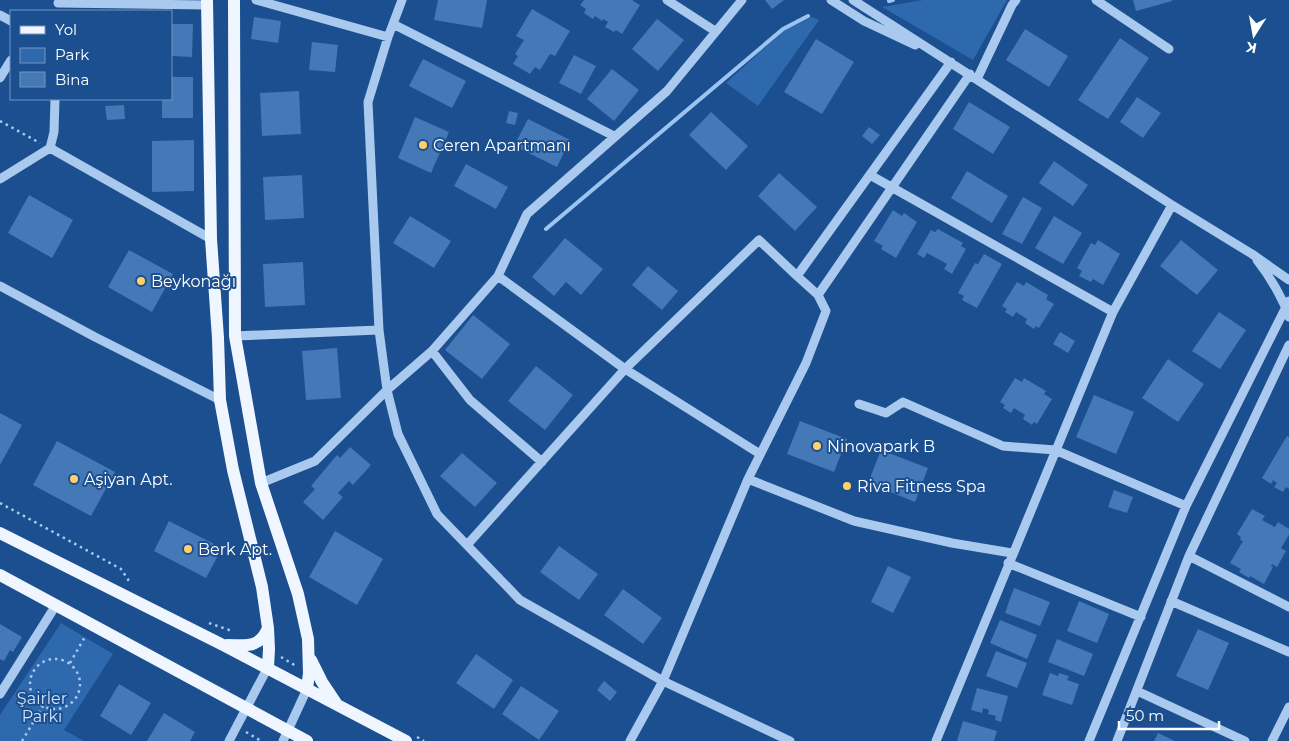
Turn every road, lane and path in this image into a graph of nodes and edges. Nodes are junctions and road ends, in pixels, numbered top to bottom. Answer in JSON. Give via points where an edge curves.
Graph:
{"nodes":[{"id":1,"x":234,"y":0,"type":"edge"},
{"id":2,"x":256,"y":0,"type":"edge"},
{"id":3,"x":402,"y":0,"type":"edge"},
{"id":4,"x":667,"y":0,"type":"edge"},
{"id":5,"x":831,"y":0,"type":"edge"},
{"id":6,"x":853,"y":0,"type":"edge"},
{"id":7,"x":1016,"y":0,"type":"edge"},
{"id":8,"x":1096,"y":0,"type":"edge"},
{"id":9,"x":207,"y":2,"type":"edge"},
{"id":10,"x":741,"y":3,"type":"edge"},
{"id":11,"x":58,"y":5,"type":"edge"},
{"id":12,"x":393,"y":24,"type":"junction"},
{"id":13,"x":715,"y":31,"type":"junction"},
{"id":14,"x":388,"y":37,"type":"junction"},
{"id":15,"x":1168,"y":49,"type":"dead end"},
{"id":16,"x":10,"y":62,"type":"edge"},
{"id":17,"x":951,"y":62,"type":"junction"},
{"id":18,"x":974,"y":77,"type":"junction"},
{"id":19,"x":0,"y":78,"type":"edge"},
{"id":20,"x":55,"y":100,"type":"edge"},
{"id":21,"x":0,"y":121,"type":"edge"},
{"id":22,"x":614,"y":136,"type":"junction"},
{"id":23,"x":50,"y":148,"type":"junction"},
{"id":24,"x":870,"y":175,"type":"junction"},
{"id":25,"x":0,"y":179,"type":"edge"},
{"id":26,"x":891,"y":187,"type":"junction"},
{"id":27,"x":1172,"y":205,"type":"junction"},
{"id":28,"x":211,"y":239,"type":"junction"},
{"id":29,"x":1252,"y":254,"type":"junction"},
{"id":30,"x":498,"y":276,"type":"junction"},
{"id":31,"x":797,"y":276,"type":"junction"},
{"id":32,"x":1289,"y":280,"type":"edge"},
{"id":33,"x":0,"y":287,"type":"edge"},
{"id":34,"x":818,"y":295,"type":"junction"},
{"id":35,"x":1287,"y":304,"type":"edge"},
{"id":36,"x":1112,"y":312,"type":"junction"},
{"id":37,"x":1289,"y":317,"type":"edge"},
{"id":38,"x":379,"y":330,"type":"junction"},
{"id":39,"x":235,"y":336,"type":"junction"},
{"id":40,"x":1289,"y":345,"type":"edge"},
{"id":41,"x":432,"y":351,"type":"junction"},
{"id":42,"x":626,"y":369,"type":"junction"},
{"id":43,"x":387,"y":390,"type":"junction"},
{"id":44,"x":220,"y":400,"type":"junction"},
{"id":45,"x":859,"y":404,"type":"dead end"},
{"id":46,"x":1055,"y":450,"type":"junction"},
{"id":47,"x":760,"y":454,"type":"junction"},
{"id":48,"x":542,"y":462,"type":"junction"},
{"id":49,"x":748,"y":479,"type":"junction"},
{"id":50,"x":261,"y":483,"type":"junction"},
{"id":51,"x":0,"y":502,"type":"edge"},
{"id":52,"x":1186,"y":506,"type":"junction"},
{"id":53,"x":0,"y":533,"type":"edge"},
{"id":54,"x":467,"y":546,"type":"junction"},
{"id":55,"x":1012,"y":553,"type":"junction"},
{"id":56,"x":1189,"y":556,"type":"junction"},
{"id":57,"x":1008,"y":563,"type":"junction"},
{"id":58,"x":0,"y":575,"type":"edge"},
{"id":59,"x":133,"y":586,"type":"dead end"},
{"id":60,"x":1172,"y":601,"type":"junction"},
{"id":61,"x":56,"y":605,"type":"junction"},
{"id":62,"x":1289,"y":607,"type":"edge"},
{"id":63,"x":1141,"y":617,"type":"junction"},
{"id":64,"x":201,"y":620,"type":"dead end"},
{"id":65,"x":268,"y":628,"type":"junction"},
{"id":66,"x":233,"y":632,"type":"dead end"},
{"id":67,"x":86,"y":634,"type":"dead end"},
{"id":68,"x":224,"y":644,"type":"junction"},
{"id":69,"x":269,"y":650,"type":"junction"},
{"id":70,"x":1289,"y":652,"type":"edge"},
{"id":71,"x":308,"y":653,"type":"junction"},
{"id":72,"x":70,"y":664,"type":"junction"},
{"id":73,"x":268,"y":667,"type":"junction"},
{"id":74,"x":309,"y":673,"type":"junction"},
{"id":75,"x":663,"y":681,"type":"junction"},
{"id":76,"x":307,"y":689,"type":"junction"},
{"id":77,"x":1137,"y":691,"type":"junction"},
{"id":78,"x":0,"y":694,"type":"edge"},
{"id":79,"x":337,"y":705,"type":"junction"},
{"id":80,"x":43,"y":706,"type":"junction"},
{"id":81,"x":1289,"y":707,"type":"edge"},
{"id":82,"x":247,"y":708,"type":"junction"},
{"id":83,"x":286,"y":737,"type":"edge"},
{"id":84,"x":411,"y":739,"type":"edge"},
{"id":85,"x":22,"y":741,"type":"edge"},
{"id":86,"x":229,"y":741,"type":"edge"},
{"id":87,"x":307,"y":741,"type":"edge"},
{"id":88,"x":424,"y":741,"type":"edge"},
{"id":89,"x":630,"y":741,"type":"edge"},
{"id":90,"x":790,"y":741,"type":"edge"},
{"id":91,"x":936,"y":741,"type":"edge"},
{"id":92,"x":1089,"y":741,"type":"edge"},
{"id":93,"x":1117,"y":741,"type":"edge"},
{"id":94,"x":1245,"y":741,"type":"edge"},
{"id":95,"x":1272,"y":741,"type":"edge"}],
"edges":[{"from":1,"to":39,"type":"main road"},
{"from":2,"to":14,"type":"street"},
{"from":3,"to":12,"type":"street"},
{"from":4,"to":13,"type":"street"},
{"from":5,"to":17,"type":"street","via":[[864,20]]},
{"from":6,"to":17,"type":"street"},
{"from":7,"to":18,"type":"street"},
{"from":8,"to":15,"type":"street"},
{"from":9,"to":11,"type":"street"},
{"from":9,"to":28,"type":"main road"},
{"from":10,"to":13,"type":"street"},
{"from":12,"to":14,"type":"street"},
{"from":12,"to":22,"type":"street"},
{"from":13,"to":22,"type":"street","via":[[667,91]]},
{"from":14,"to":38,"type":"street","via":[[368,102]]},
{"from":16,"to":19,"type":"street"},
{"from":17,"to":18,"type":"street"},
{"from":17,"to":24,"type":"street"},
{"from":18,"to":26,"type":"street"},
{"from":18,"to":27,"type":"street"},
{"from":20,"to":23,"type":"street"},
{"from":21,"to":23,"type":"path"},
{"from":22,"to":30,"type":"street","via":[[527,214]]},
{"from":23,"to":25,"type":"street"},
{"from":23,"to":28,"type":"street"},
{"from":24,"to":26,"type":"street"},
{"from":24,"to":31,"type":"street"},
{"from":26,"to":34,"type":"street"},
{"from":26,"to":36,"type":"street"},
{"from":27,"to":29,"type":"street"},
{"from":27,"to":36,"type":"street"},
{"from":28,"to":44,"type":"main road"},
{"from":29,"to":32,"type":"street"},
{"from":29,"to":35,"type":"street"},
{"from":30,"to":41,"type":"street"},
{"from":30,"to":42,"type":"street"},
{"from":31,"to":34,"type":"street"},
{"from":31,"to":42,"type":"street","via":[[759,240]]},
{"from":33,"to":44,"type":"street"},
{"from":34,"to":47,"type":"street","via":[[826,311],[806,363]]},
{"from":35,"to":37,"type":"street"},
{"from":35,"to":52,"type":"street"},
{"from":36,"to":46,"type":"street"},
{"from":38,"to":39,"type":"street"},
{"from":38,"to":43,"type":"street"},
{"from":39,"to":50,"type":"main road"},
{"from":40,"to":56,"type":"street"},
{"from":41,"to":43,"type":"street"},
{"from":41,"to":48,"type":"street","via":[[470,400]]},
{"from":42,"to":47,"type":"street"},
{"from":42,"to":48,"type":"street"},
{"from":43,"to":50,"type":"street","via":[[315,461]]},
{"from":43,"to":54,"type":"street","via":[[398,434],[436,514]]},
{"from":44,"to":65,"type":"main road","via":[[233,470],[262,587]]},
{"from":45,"to":46,"type":"street","via":[[886,413],[903,402],[1003,446]]},
{"from":46,"to":52,"type":"street"},
{"from":46,"to":55,"type":"street"},
{"from":47,"to":49,"type":"street"},
{"from":48,"to":54,"type":"street"},
{"from":49,"to":55,"type":"street","via":[[854,520]]},
{"from":49,"to":75,"type":"street"},
{"from":50,"to":71,"type":"main road","via":[[298,594]]},
{"from":51,"to":59,"type":"path","via":[[121,569]]},
{"from":52,"to":63,"type":"street"},
{"from":53,"to":68,"type":"main road"},
{"from":54,"to":75,"type":"street","via":[[520,600]]},
{"from":55,"to":57,"type":"street"},
{"from":56,"to":60,"type":"street"},
{"from":56,"to":62,"type":"street"},
{"from":57,"to":63,"type":"street"},
{"from":57,"to":91,"type":"street"},
{"from":58,"to":61,"type":"main road"},
{"from":60,"to":70,"type":"street"},
{"from":60,"to":77,"type":"street"},
{"from":61,"to":78,"type":"street"},
{"from":61,"to":82,"type":"main road"},
{"from":63,"to":92,"type":"street"},
{"from":64,"to":66,"type":"path"},
{"from":65,"to":68,"type":"main road","via":[[264,638],[251,645]]},
{"from":65,"to":69,"type":"main road"},
{"from":67,"to":72,"type":"path"},
{"from":68,"to":73,"type":"main road"},
{"from":69,"to":73,"type":"main road"},
{"from":69,"to":74,"type":"path"},
{"from":71,"to":74,"type":"main road"},
{"from":71,"to":79,"type":"main road"},
{"from":72,"to":80,"type":"path","via":[[79,677],[79,693],[60,709]]},
{"from":72,"to":80,"type":"path","via":[[62,660],[45,660],[32,671],[32,696]]},
{"from":73,"to":76,"type":"main road"},
{"from":73,"to":82,"type":"street"},
{"from":74,"to":76,"type":"main road"},
{"from":75,"to":89,"type":"street"},
{"from":75,"to":90,"type":"street"},
{"from":76,"to":79,"type":"main road"},
{"from":76,"to":83,"type":"street"},
{"from":77,"to":93,"type":"street"},
{"from":77,"to":94,"type":"street"},
{"from":79,"to":84,"type":"main road"},
{"from":80,"to":85,"type":"path"},
{"from":81,"to":95,"type":"street"},
{"from":82,"to":83,"type":"main road"},
{"from":82,"to":86,"type":"street"},
{"from":83,"to":87,"type":"main road"},
{"from":84,"to":88,"type":"path"}]}
